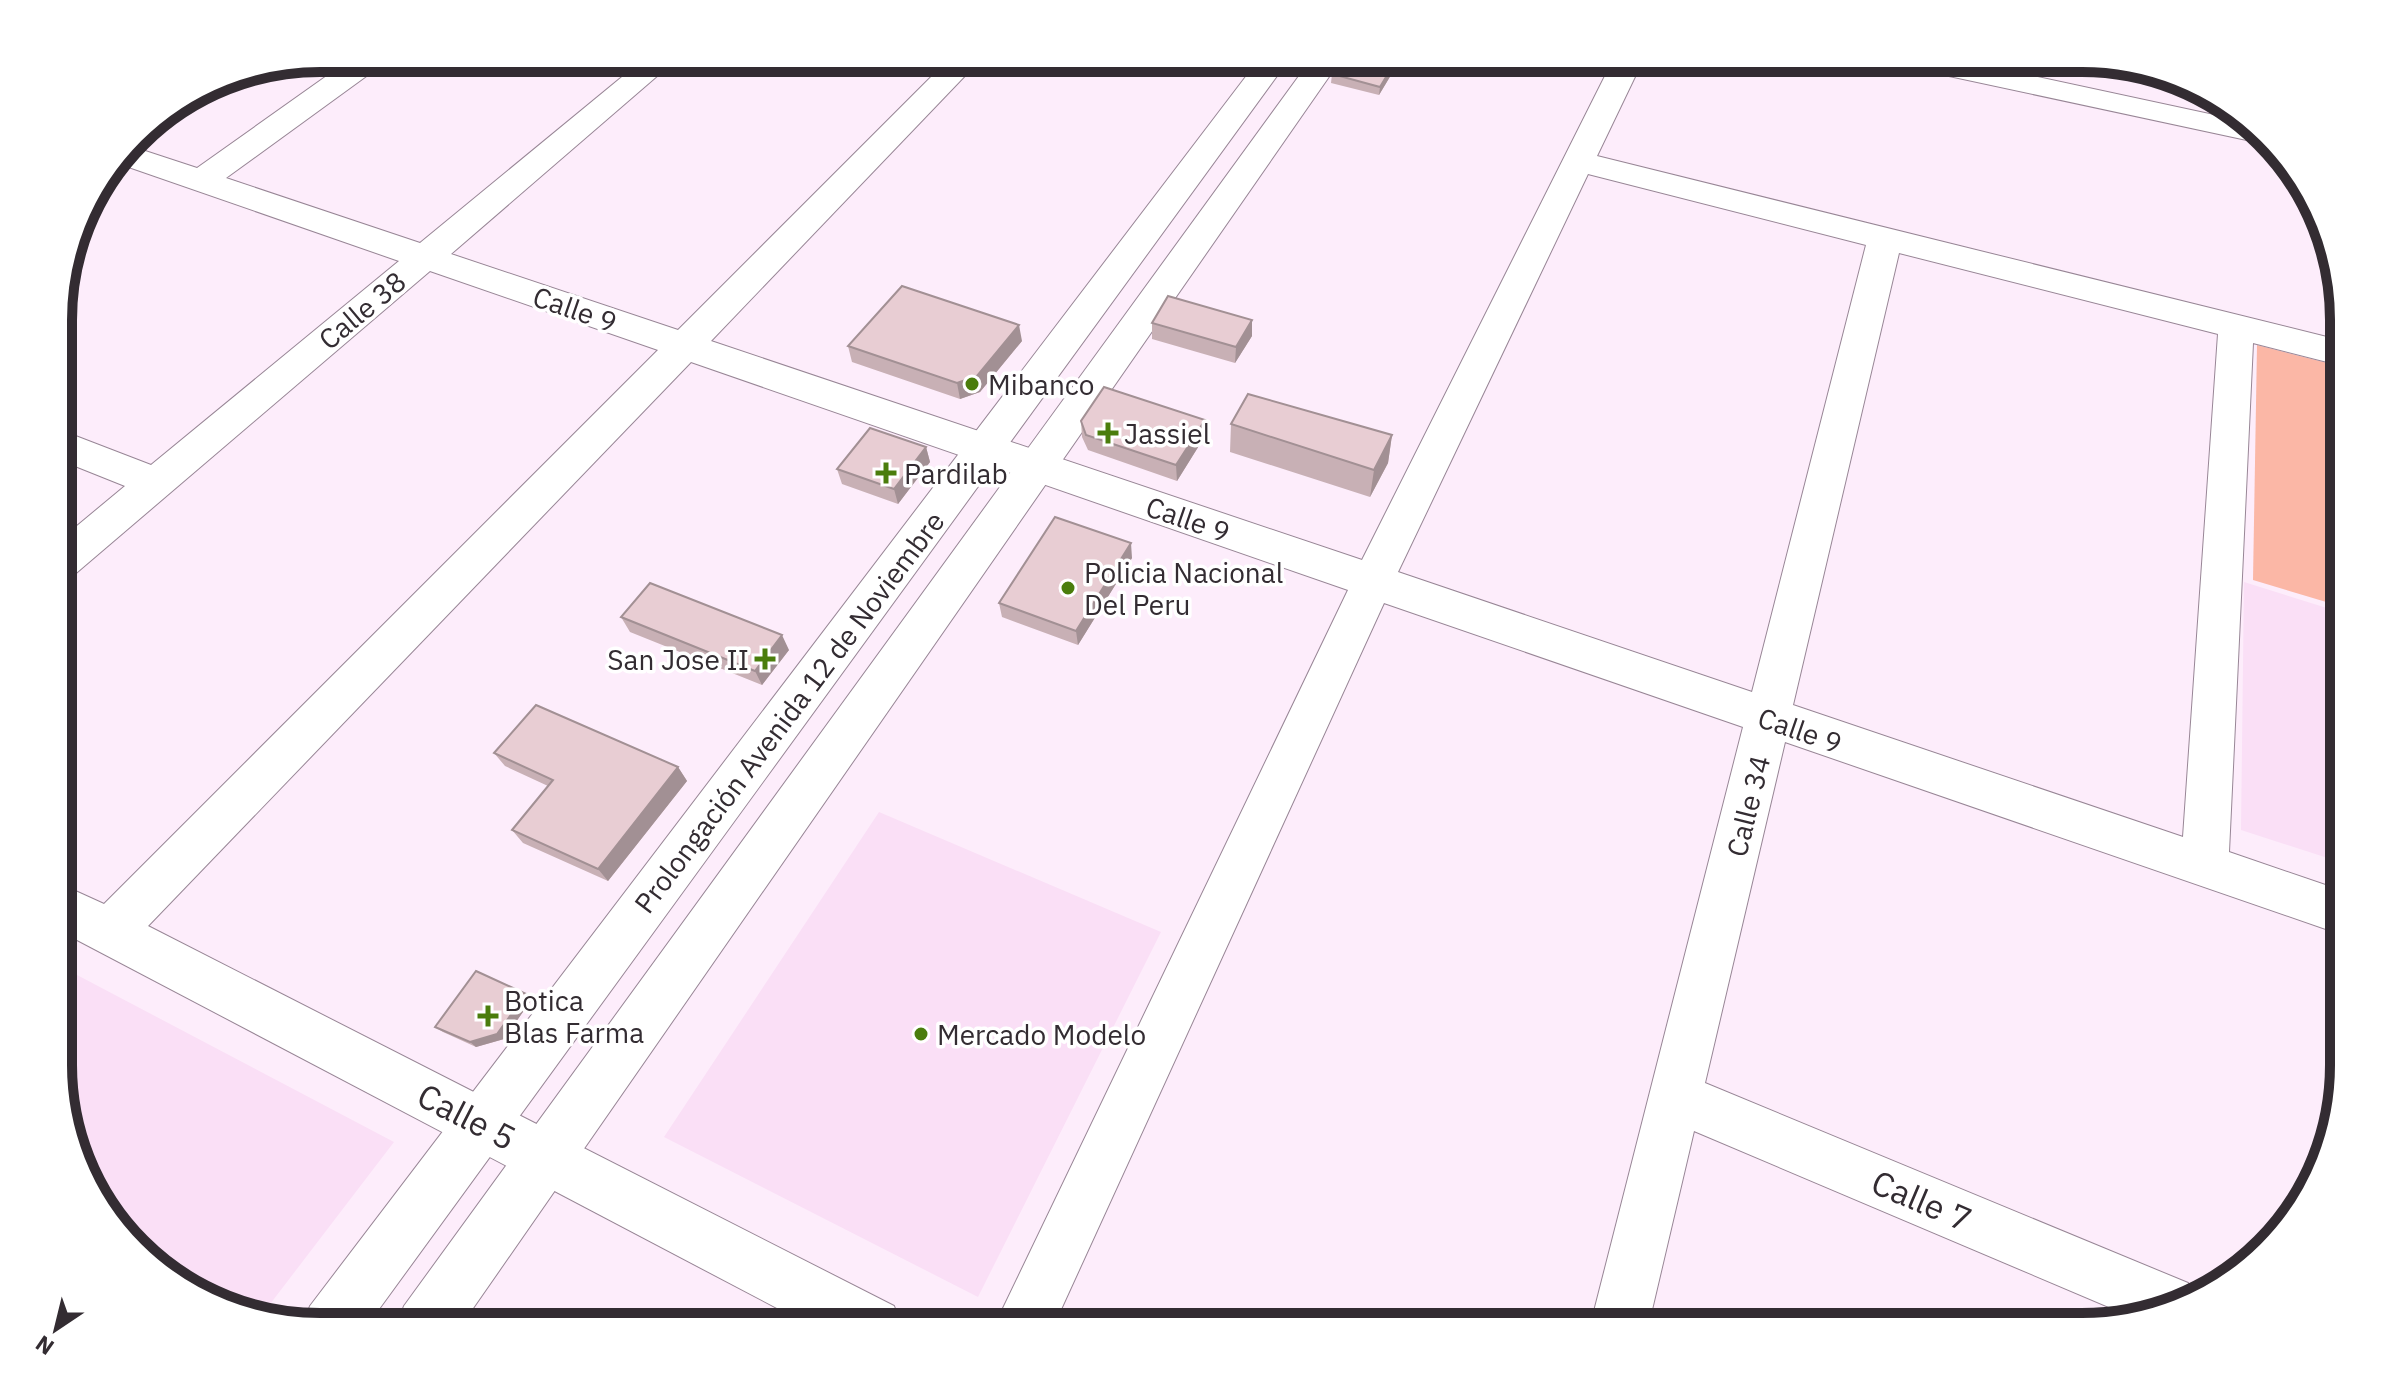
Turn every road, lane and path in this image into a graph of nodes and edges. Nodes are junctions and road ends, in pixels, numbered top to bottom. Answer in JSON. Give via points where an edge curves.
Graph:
{"nodes":[{"id":1,"x":352,"y":72,"type":"edge"},
{"id":2,"x":646,"y":72,"type":"edge"},
{"id":3,"x":953,"y":72,"type":"edge"},
{"id":4,"x":1265,"y":72,"type":"edge"},
{"id":5,"x":1317,"y":72,"type":"edge"},
{"id":6,"x":1622,"y":72,"type":"edge"},
{"id":7,"x":1972,"y":72,"type":"edge"},
{"id":8,"x":2240,"y":130,"type":"edge"},
{"id":9,"x":133,"y":158,"type":"edge"},
{"id":10,"x":1576,"y":161,"type":"junction"},
{"id":11,"x":200,"y":181,"type":"junction"},
{"id":12,"x":1885,"y":238,"type":"junction"},
{"id":13,"x":425,"y":257,"type":"junction"},
{"id":14,"x":2236,"y":326,"type":"junction"},
{"id":15,"x":684,"y":347,"type":"junction"},
{"id":16,"x":2329,"y":349,"type":"edge"},
{"id":17,"x":72,"y":449,"type":"edge"},
{"id":18,"x":984,"y":450,"type":"junction"},
{"id":19,"x":1036,"y":467,"type":"junction"},
{"id":20,"x":156,"y":483,"type":"junction"},
{"id":21,"x":72,"y":553,"type":"edge"},
{"id":22,"x":1372,"y":583,"type":"junction"},
{"id":23,"x":1769,"y":719,"type":"junction"},
{"id":24,"x":2205,"y":865,"type":"junction"},
{"id":25,"x":2329,"y":908,"type":"edge"},
{"id":26,"x":72,"y":912,"type":"edge"},
{"id":27,"x":110,"y":932,"type":"junction"},
{"id":28,"x":1675,"y":1097,"type":"junction"},
{"id":29,"x":482,"y":1124,"type":"junction"},
{"id":30,"x":544,"y":1156,"type":"junction"},
{"id":31,"x":2161,"y":1300,"type":"edge"},
{"id":32,"x":1623,"y":1312,"type":"edge"},
{"id":33,"x":341,"y":1313,"type":"edge"},
{"id":34,"x":435,"y":1313,"type":"edge"},
{"id":35,"x":845,"y":1313,"type":"edge"},
{"id":36,"x":1030,"y":1313,"type":"edge"}],
"edges":[{"from":1,"to":11,"type":"street"},
{"from":2,"to":13,"type":"street","name":"Calle 38"},
{"from":3,"to":15,"type":"street"},
{"from":4,"to":18,"type":"street","name":"Prolongación Avenida 12 de Noviembre"},
{"from":5,"to":19,"type":"street","name":"Prolongación Avenida 12 de Noviembre"},
{"from":6,"to":10,"type":"street"},
{"from":7,"to":8,"type":"street"},
{"from":9,"to":11,"type":"street","name":"Calle 9"},
{"from":10,"to":12,"type":"street"},
{"from":10,"to":22,"type":"street"},
{"from":11,"to":13,"type":"street","name":"Calle 9"},
{"from":12,"to":14,"type":"street"},
{"from":12,"to":23,"type":"street","name":"Calle 34"},
{"from":13,"to":15,"type":"street","name":"Calle 9"},
{"from":13,"to":20,"type":"street","name":"Calle 38"},
{"from":14,"to":16,"type":"street"},
{"from":14,"to":24,"type":"street"},
{"from":15,"to":18,"type":"street","name":"Calle 9"},
{"from":15,"to":27,"type":"street"},
{"from":17,"to":20,"type":"street"},
{"from":18,"to":19,"type":"street","name":"Calle 9"},
{"from":18,"to":29,"type":"street","name":"Prolongación Avenida 12 de Noviembre"},
{"from":19,"to":22,"type":"street","name":"Calle 9"},
{"from":19,"to":30,"type":"street","name":"Prolongación Avenida 12 de Noviembre"},
{"from":20,"to":21,"type":"street","name":"Calle 38"},
{"from":22,"to":23,"type":"street","name":"Calle 9"},
{"from":22,"to":36,"type":"street"},
{"from":23,"to":24,"type":"street","name":"Calle 9"},
{"from":23,"to":28,"type":"street","name":"Calle 34"},
{"from":24,"to":25,"type":"street","name":"Calle 9"},
{"from":26,"to":27,"type":"street","name":"Calle 5"},
{"from":27,"to":29,"type":"street","name":"Calle 5"},
{"from":28,"to":31,"type":"street","name":"Calle 7"},
{"from":28,"to":32,"type":"street","name":"Calle 34"},
{"from":29,"to":30,"type":"street","name":"Calle 5"},
{"from":29,"to":33,"type":"street","name":"Prolongación Avenida 12 de Noviembre"},
{"from":30,"to":34,"type":"street","name":"Prolongación Avenida 12 de Noviembre"},
{"from":30,"to":35,"type":"street","name":"Calle 5"}]}
